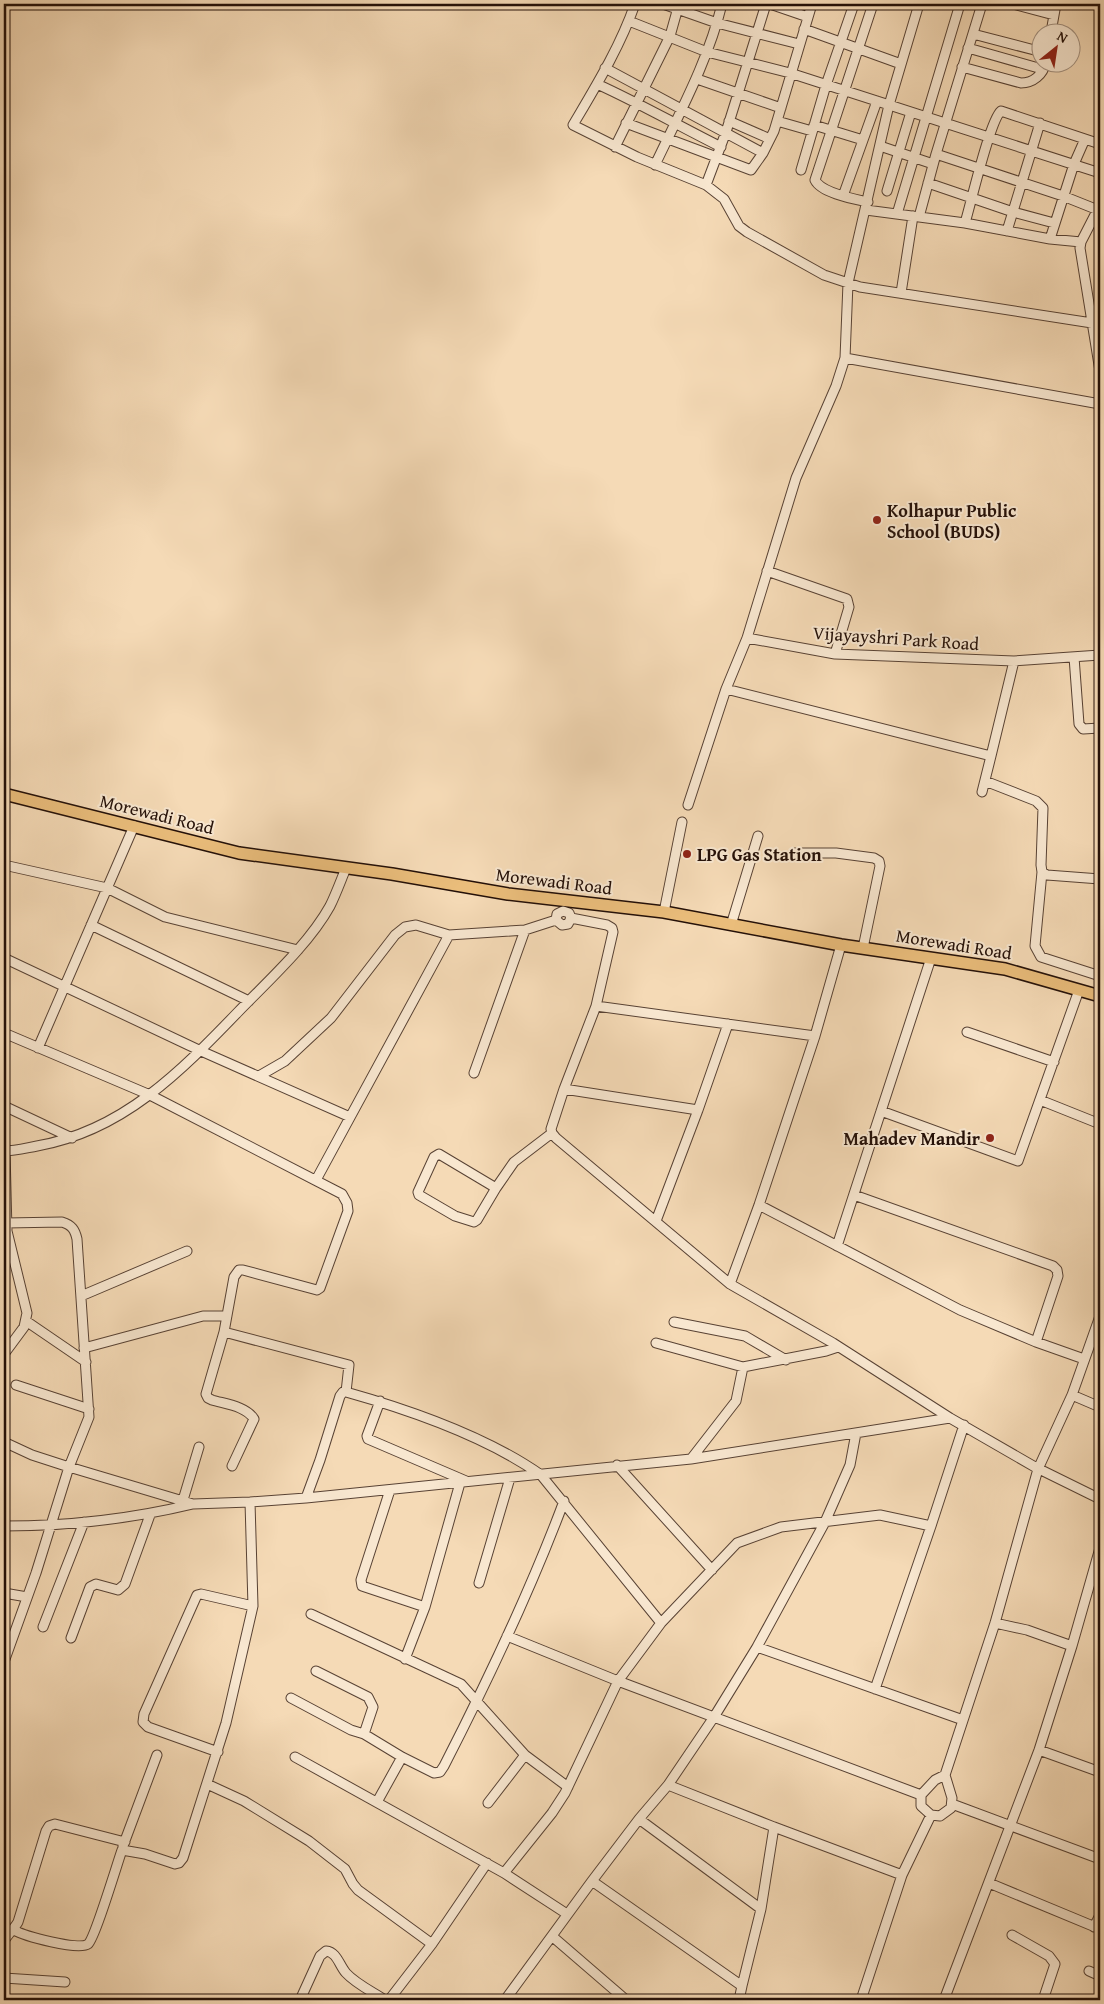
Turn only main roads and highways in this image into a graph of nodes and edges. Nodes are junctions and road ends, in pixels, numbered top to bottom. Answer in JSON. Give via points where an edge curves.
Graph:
{"nodes":[{"id":1,"x":4,"y":794,"type":"edge"},
{"id":2,"x":1100,"y":996,"type":"edge"}],
"edges":[{"from":1,"to":2,"type":"main road","name":"Morewadi Road","via":[[239,853],[458,885],[562,906],[664,912],[841,945],[1005,969]]}]}
